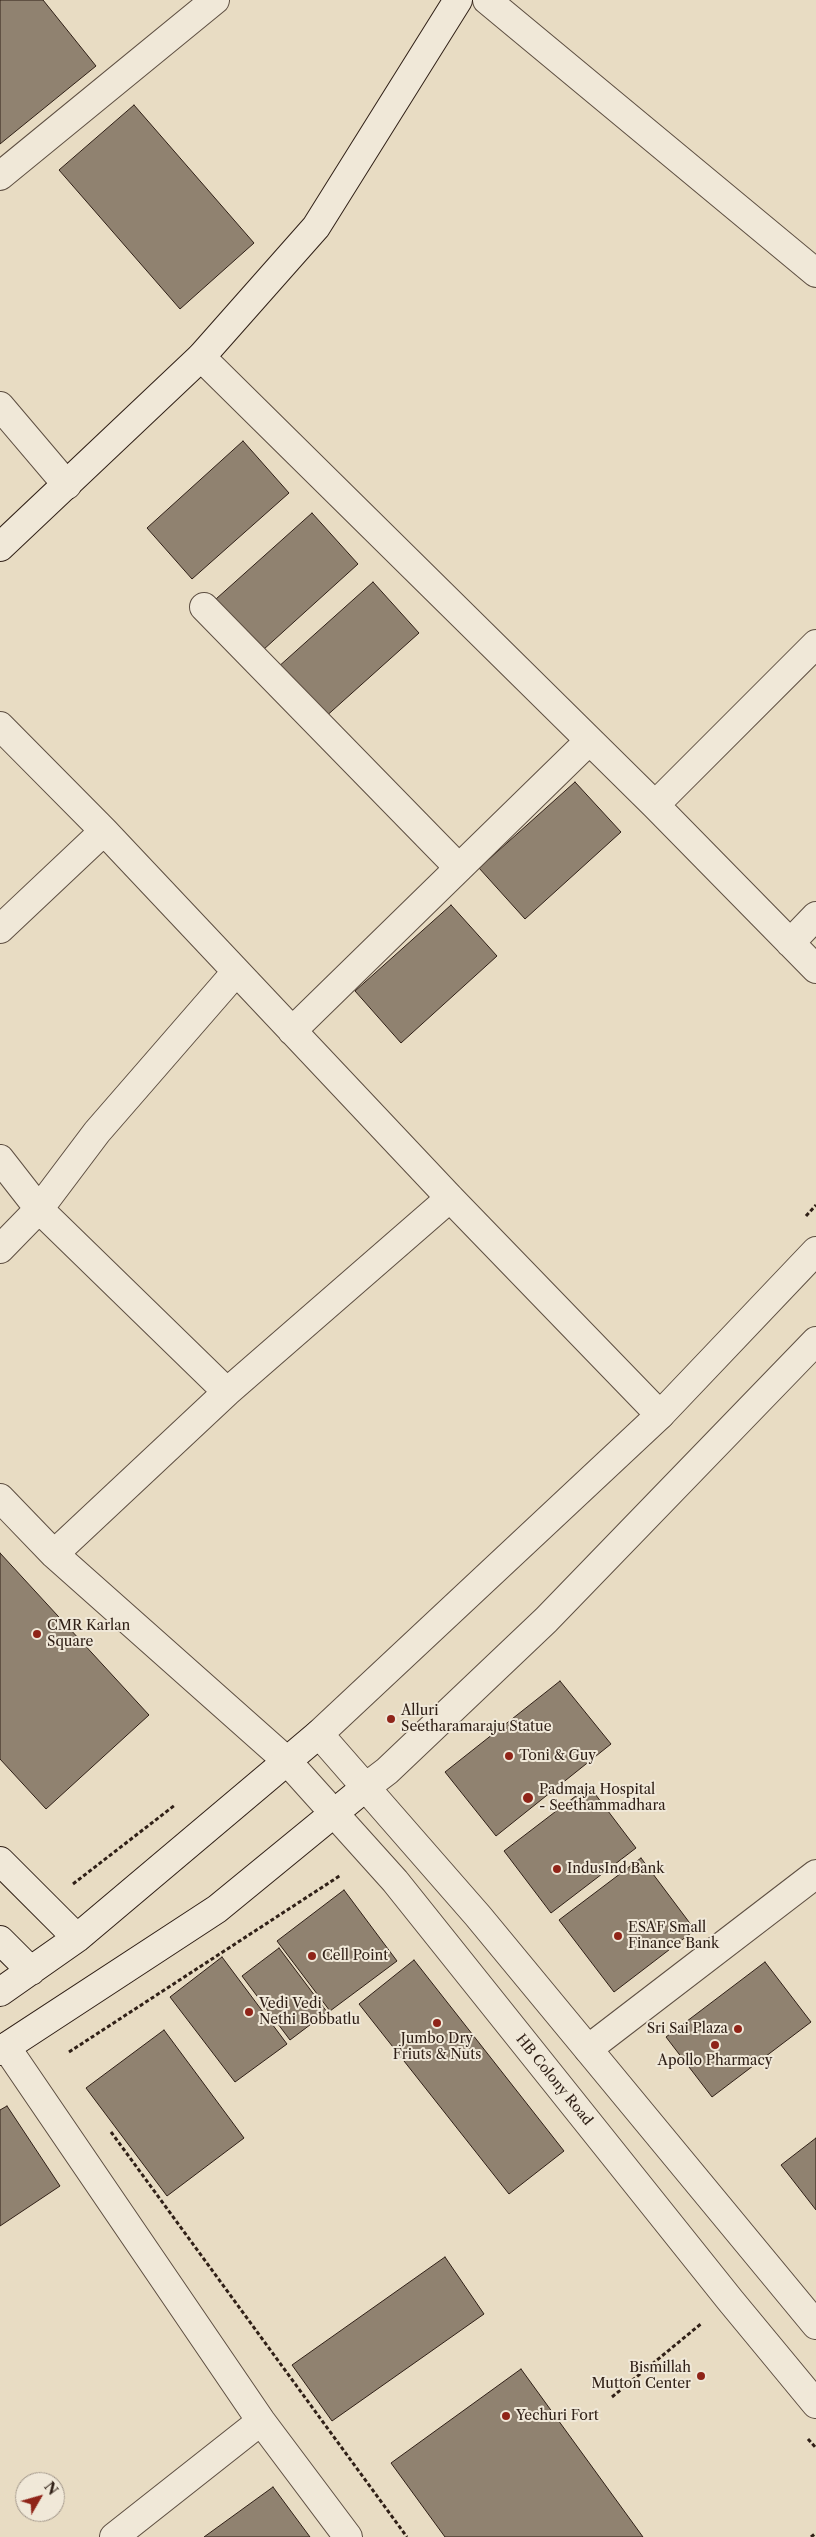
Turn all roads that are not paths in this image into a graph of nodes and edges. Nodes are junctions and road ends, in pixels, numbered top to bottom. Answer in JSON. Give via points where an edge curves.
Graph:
{"nodes":[{"id":1,"x":215,"y":0,"type":"edge"},
{"id":2,"x":458,"y":0,"type":"edge"},
{"id":3,"x":487,"y":0,"type":"edge"},
{"id":4,"x":0,"y":176,"type":"edge"},
{"id":5,"x":816,"y":273,"type":"edge"},
{"id":6,"x":201,"y":357,"type":"junction"},
{"id":7,"x":0,"y":406,"type":"edge"},
{"id":8,"x":67,"y":486,"type":"junction"},
{"id":9,"x":0,"y":547,"type":"edge"},
{"id":10,"x":204,"y":607,"type":"dead end"},
{"id":11,"x":816,"y":644,"type":"edge"},
{"id":12,"x":0,"y":726,"type":"edge"},
{"id":13,"x":589,"y":741,"type":"junction"},
{"id":14,"x":654,"y":805,"type":"junction"},
{"id":15,"x":104,"y":831,"type":"junction"},
{"id":16,"x":458,"y":868,"type":"junction"},
{"id":17,"x":816,"y":916,"type":"edge"},
{"id":18,"x":0,"y":929,"type":"edge"},
{"id":19,"x":790,"y":942,"type":"junction"},
{"id":20,"x":816,"y":969,"type":"edge"},
{"id":21,"x":236,"y":972,"type":"junction"},
{"id":22,"x":292,"y":1031,"type":"junction"},
{"id":23,"x":0,"y":1159,"type":"edge"},
{"id":24,"x":450,"y":1198,"type":"junction"},
{"id":25,"x":39,"y":1209,"type":"junction"},
{"id":26,"x":0,"y":1249,"type":"edge"},
{"id":27,"x":816,"y":1251,"type":"edge"},
{"id":28,"x":816,"y":1341,"type":"edge"},
{"id":29,"x":227,"y":1392,"type":"junction"},
{"id":30,"x":660,"y":1415,"type":"junction"},
{"id":31,"x":0,"y":1498,"type":"edge"},
{"id":32,"x":54,"y":1554,"type":"junction"},
{"id":33,"x":319,"y":1734,"type":"junction"},
{"id":34,"x":287,"y":1761,"type":"junction"},
{"id":35,"x":366,"y":1787,"type":"junction"},
{"id":36,"x":336,"y":1813,"type":"junction"},
{"id":37,"x":0,"y":1861,"type":"edge"},
{"id":38,"x":816,"y":1874,"type":"edge"},
{"id":39,"x":77,"y":1938,"type":"junction"},
{"id":40,"x":0,"y":1940,"type":"edge"},
{"id":41,"x":31,"y":1971,"type":"junction"},
{"id":42,"x":0,"y":1992,"type":"edge"},
{"id":43,"x":3,"y":2049,"type":"edge"},
{"id":44,"x":588,"y":2049,"type":"junction"},
{"id":45,"x":816,"y":2325,"type":"edge"},
{"id":46,"x":816,"y":2404,"type":"edge"},
{"id":47,"x":261,"y":2421,"type":"junction"},
{"id":48,"x":114,"y":2537,"type":"edge"},
{"id":49,"x":348,"y":2537,"type":"edge"}],
"edges":[{"from":1,"to":4,"type":"street"},
{"from":2,"to":6,"type":"street","via":[[316,227]]},
{"from":3,"to":5,"type":"street"},
{"from":6,"to":8,"type":"street"},
{"from":6,"to":13,"type":"street"},
{"from":7,"to":8,"type":"street"},
{"from":8,"to":9,"type":"street"},
{"from":10,"to":16,"type":"street"},
{"from":11,"to":14,"type":"street"},
{"from":12,"to":15,"type":"street"},
{"from":13,"to":14,"type":"street"},
{"from":13,"to":16,"type":"street"},
{"from":14,"to":19,"type":"street"},
{"from":15,"to":18,"type":"street"},
{"from":15,"to":21,"type":"street"},
{"from":16,"to":22,"type":"street"},
{"from":17,"to":19,"type":"street"},
{"from":19,"to":20,"type":"street"},
{"from":21,"to":22,"type":"street"},
{"from":21,"to":25,"type":"street","via":[[97,1132]]},
{"from":22,"to":24,"type":"street"},
{"from":23,"to":25,"type":"street"},
{"from":24,"to":29,"type":"street"},
{"from":24,"to":30,"type":"street"},
{"from":25,"to":26,"type":"street"},
{"from":25,"to":29,"type":"street"},
{"from":27,"to":30,"type":"street"},
{"from":28,"to":35,"type":"street","via":[[546,1620],[387,1771]]},
{"from":29,"to":32,"type":"street"},
{"from":30,"to":33,"type":"street"},
{"from":31,"to":32,"type":"street","name":"HB Colony Road"},
{"from":32,"to":34,"type":"street","name":"HB Colony Road"},
{"from":33,"to":34,"type":"street"},
{"from":33,"to":35,"type":"street"},
{"from":34,"to":36,"type":"street","name":"HB Colony Road"},
{"from":34,"to":39,"type":"street"},
{"from":35,"to":36,"type":"street"},
{"from":35,"to":44,"type":"street"},
{"from":36,"to":43,"type":"street","via":[[216,1909]]},
{"from":36,"to":46,"type":"street","name":"HB Colony Road","via":[[395,1881]]},
{"from":37,"to":39,"type":"street"},
{"from":38,"to":44,"type":"street"},
{"from":39,"to":41,"type":"street"},
{"from":40,"to":41,"type":"street"},
{"from":41,"to":42,"type":"street"},
{"from":43,"to":47,"type":"street","via":[[27,2077]]},
{"from":44,"to":45,"type":"street"},
{"from":47,"to":48,"type":"street"},
{"from":47,"to":49,"type":"street"}]}
